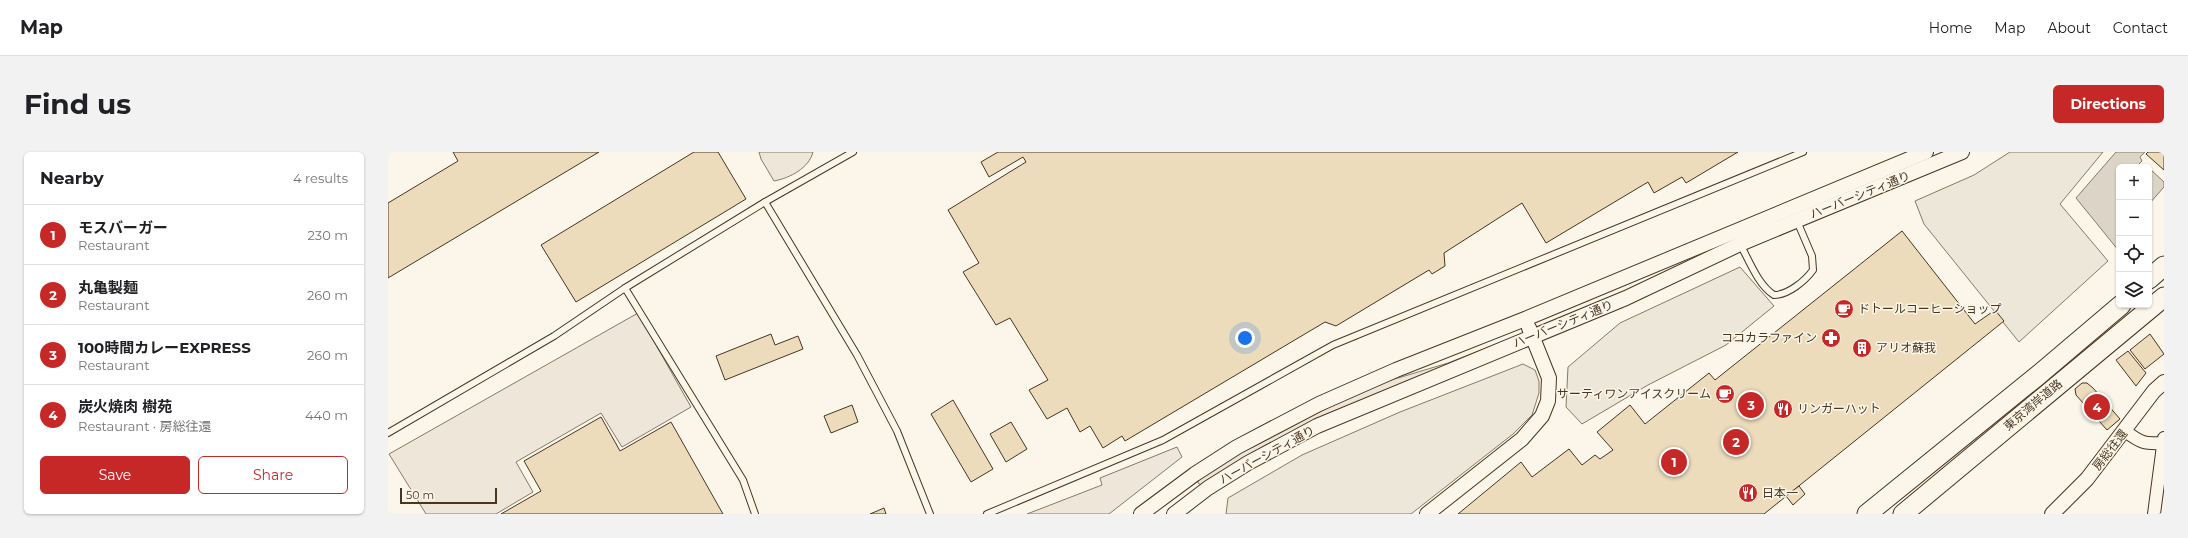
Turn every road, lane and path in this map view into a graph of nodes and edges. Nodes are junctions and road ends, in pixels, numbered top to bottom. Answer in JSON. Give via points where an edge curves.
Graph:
{"nodes":[{"id":1,"x":853,"y":152,"type":"edge"},
{"id":2,"x":1803,"y":152,"type":"edge"},
{"id":3,"x":1926,"y":152,"type":"edge"},
{"id":4,"x":1962,"y":152,"type":"edge"},
{"id":5,"x":765,"y":202,"type":"junction"},
{"id":6,"x":1797,"y":221,"type":"junction"},
{"id":7,"x":1740,"y":244,"type":"junction"},
{"id":8,"x":2164,"y":266,"type":"edge"},
{"id":9,"x":2152,"y":276,"type":"edge"},
{"id":10,"x":625,"y":288,"type":"junction"},
{"id":11,"x":2163,"y":301,"type":"edge"},
{"id":12,"x":2117,"y":308,"type":"edge"},
{"id":13,"x":1525,"y":319,"type":"junction"},
{"id":14,"x":1533,"y":336,"type":"junction"},
{"id":15,"x":2164,"y":382,"type":"edge"},
{"id":16,"x":2125,"y":431,"type":"junction"},
{"id":17,"x":388,"y":434,"type":"edge"},
{"id":18,"x":2164,"y":442,"type":"edge"},
{"id":19,"x":1162,"y":497,"type":"junction"},
{"id":20,"x":1182,"y":512,"type":"edge"},
{"id":21,"x":755,"y":514,"type":"edge"},
{"id":22,"x":930,"y":514,"type":"edge"},
{"id":23,"x":987,"y":514,"type":"edge"},
{"id":24,"x":1141,"y":514,"type":"edge"},
{"id":25,"x":1165,"y":514,"type":"edge"},
{"id":26,"x":1427,"y":514,"type":"edge"},
{"id":27,"x":1867,"y":514,"type":"edge"},
{"id":28,"x":1903,"y":514,"type":"edge"},
{"id":29,"x":2052,"y":514,"type":"edge"},
{"id":30,"x":2154,"y":514,"type":"edge"}],
"edges":[{"from":1,"to":5,"type":"lane"},
{"from":2,"to":23,"type":"lane","via":[[1333,345],[1163,440]]},
{"from":3,"to":13,"type":"street","name":"ハーバーシティ通り"},
{"from":4,"to":6,"type":"street","name":"ハーバーシティ通り"},
{"from":5,"to":10,"type":"lane"},
{"from":5,"to":22,"type":"lane","via":[[858,355],[897,431]]},
{"from":6,"to":7,"type":"street","name":"ハーバーシティ通り"},
{"from":6,"to":7,"type":"lane","via":[[1812,256],[1813,270],[1809,276],[1786,292],[1774,295],[1769,292]]},
{"from":7,"to":14,"type":"street","name":"ハーバーシティ通り","via":[[1626,298]]},
{"from":8,"to":9,"type":"highway"},
{"from":10,"to":17,"type":"lane","via":[[554,336]]},
{"from":10,"to":21,"type":"lane","via":[[743,480]]},
{"from":11,"to":28,"type":"highway","name":"東京湾岸道路"},
{"from":12,"to":27,"type":"highway","name":"東京湾岸道路"},
{"from":13,"to":14,"type":"street"},
{"from":13,"to":19,"type":"street","name":"ハーバーシティ通り","via":[[1396,370],[1319,404],[1237,447]]},
{"from":14,"to":20,"type":"street","name":"ハーバーシティ通り","via":[[1372,402],[1281,444],[1208,488]]},
{"from":14,"to":26,"type":"street","via":[[1549,378],[1548,401],[1542,416],[1522,439]]},
{"from":15,"to":16,"type":"street","name":"房総往還","via":[[2154,391]]},
{"from":16,"to":18,"type":"street","via":[[2140,443],[2150,445]]},
{"from":16,"to":29,"type":"street","name":"房総往還","via":[[2087,479]]},
{"from":18,"to":30,"type":"street"},
{"from":19,"to":20,"type":"street"},
{"from":19,"to":24,"type":"street","name":"ハーバーシティ通り"},
{"from":19,"to":25,"type":"street"}]}
